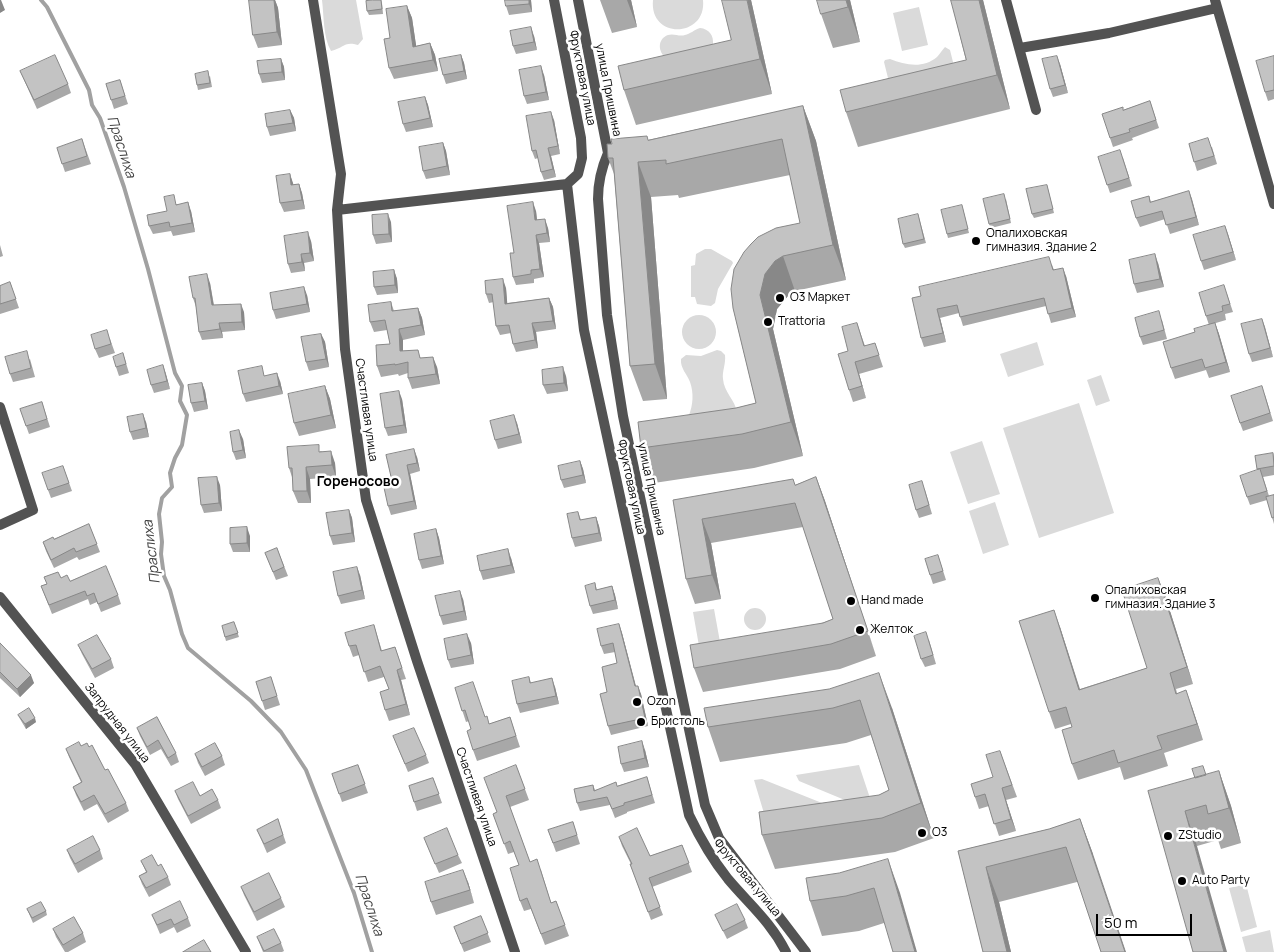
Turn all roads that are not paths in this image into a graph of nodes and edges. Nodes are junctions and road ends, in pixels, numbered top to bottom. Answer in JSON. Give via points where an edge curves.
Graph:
{"nodes":[{"id":1,"x":313,"y":0,"type":"edge"},
{"id":2,"x":554,"y":0,"type":"edge"},
{"id":3,"x":578,"y":0,"type":"edge"},
{"id":4,"x":1006,"y":0,"type":"edge"},
{"id":5,"x":1216,"y":4,"type":"edge"},
{"id":6,"x":1020,"y":48,"type":"junction"},
{"id":7,"x":1036,"y":110,"type":"dead end"},
{"id":8,"x":567,"y":184,"type":"junction"},
{"id":9,"x":1274,"y":204,"type":"edge"},
{"id":10,"x":337,"y":210,"type":"junction"},
{"id":11,"x":0,"y":407,"type":"edge"},
{"id":12,"x":0,"y":525,"type":"edge"},
{"id":13,"x":0,"y":597,"type":"edge"},
{"id":14,"x":246,"y":952,"type":"edge"},
{"id":15,"x":516,"y":952,"type":"edge"},
{"id":16,"x":786,"y":952,"type":"edge"},
{"id":17,"x":806,"y":952,"type":"edge"}],
"edges":[{"from":1,"to":10,"type":"street","name":"Счастливая улица","via":[[341,174]]},
{"from":2,"to":8,"type":"street","name":"Фруктовая улица","via":[[581,138],[582,158],[578,174]]},
{"from":3,"to":17,"type":"street","name":"улица Пришвина","via":[[608,153],[598,182],[607,315],[623,416],[705,805],[719,838]]},
{"from":4,"to":6,"type":"street"},
{"from":5,"to":6,"type":"street","via":[[1109,33]]},
{"from":5,"to":9,"type":"street"},
{"from":6,"to":7,"type":"street"},
{"from":8,"to":10,"type":"street"},
{"from":8,"to":16,"type":"street","name":"Фруктовая улица","via":[[584,330],[689,815],[702,843],[728,879],[765,918]]},
{"from":10,"to":15,"type":"street","name":"Счастливая улица","via":[[345,349],[366,500]]},
{"from":11,"to":12,"type":"street","via":[[33,510]]},
{"from":13,"to":14,"type":"street","name":"Запрудная улица","via":[[136,764]]}]}
